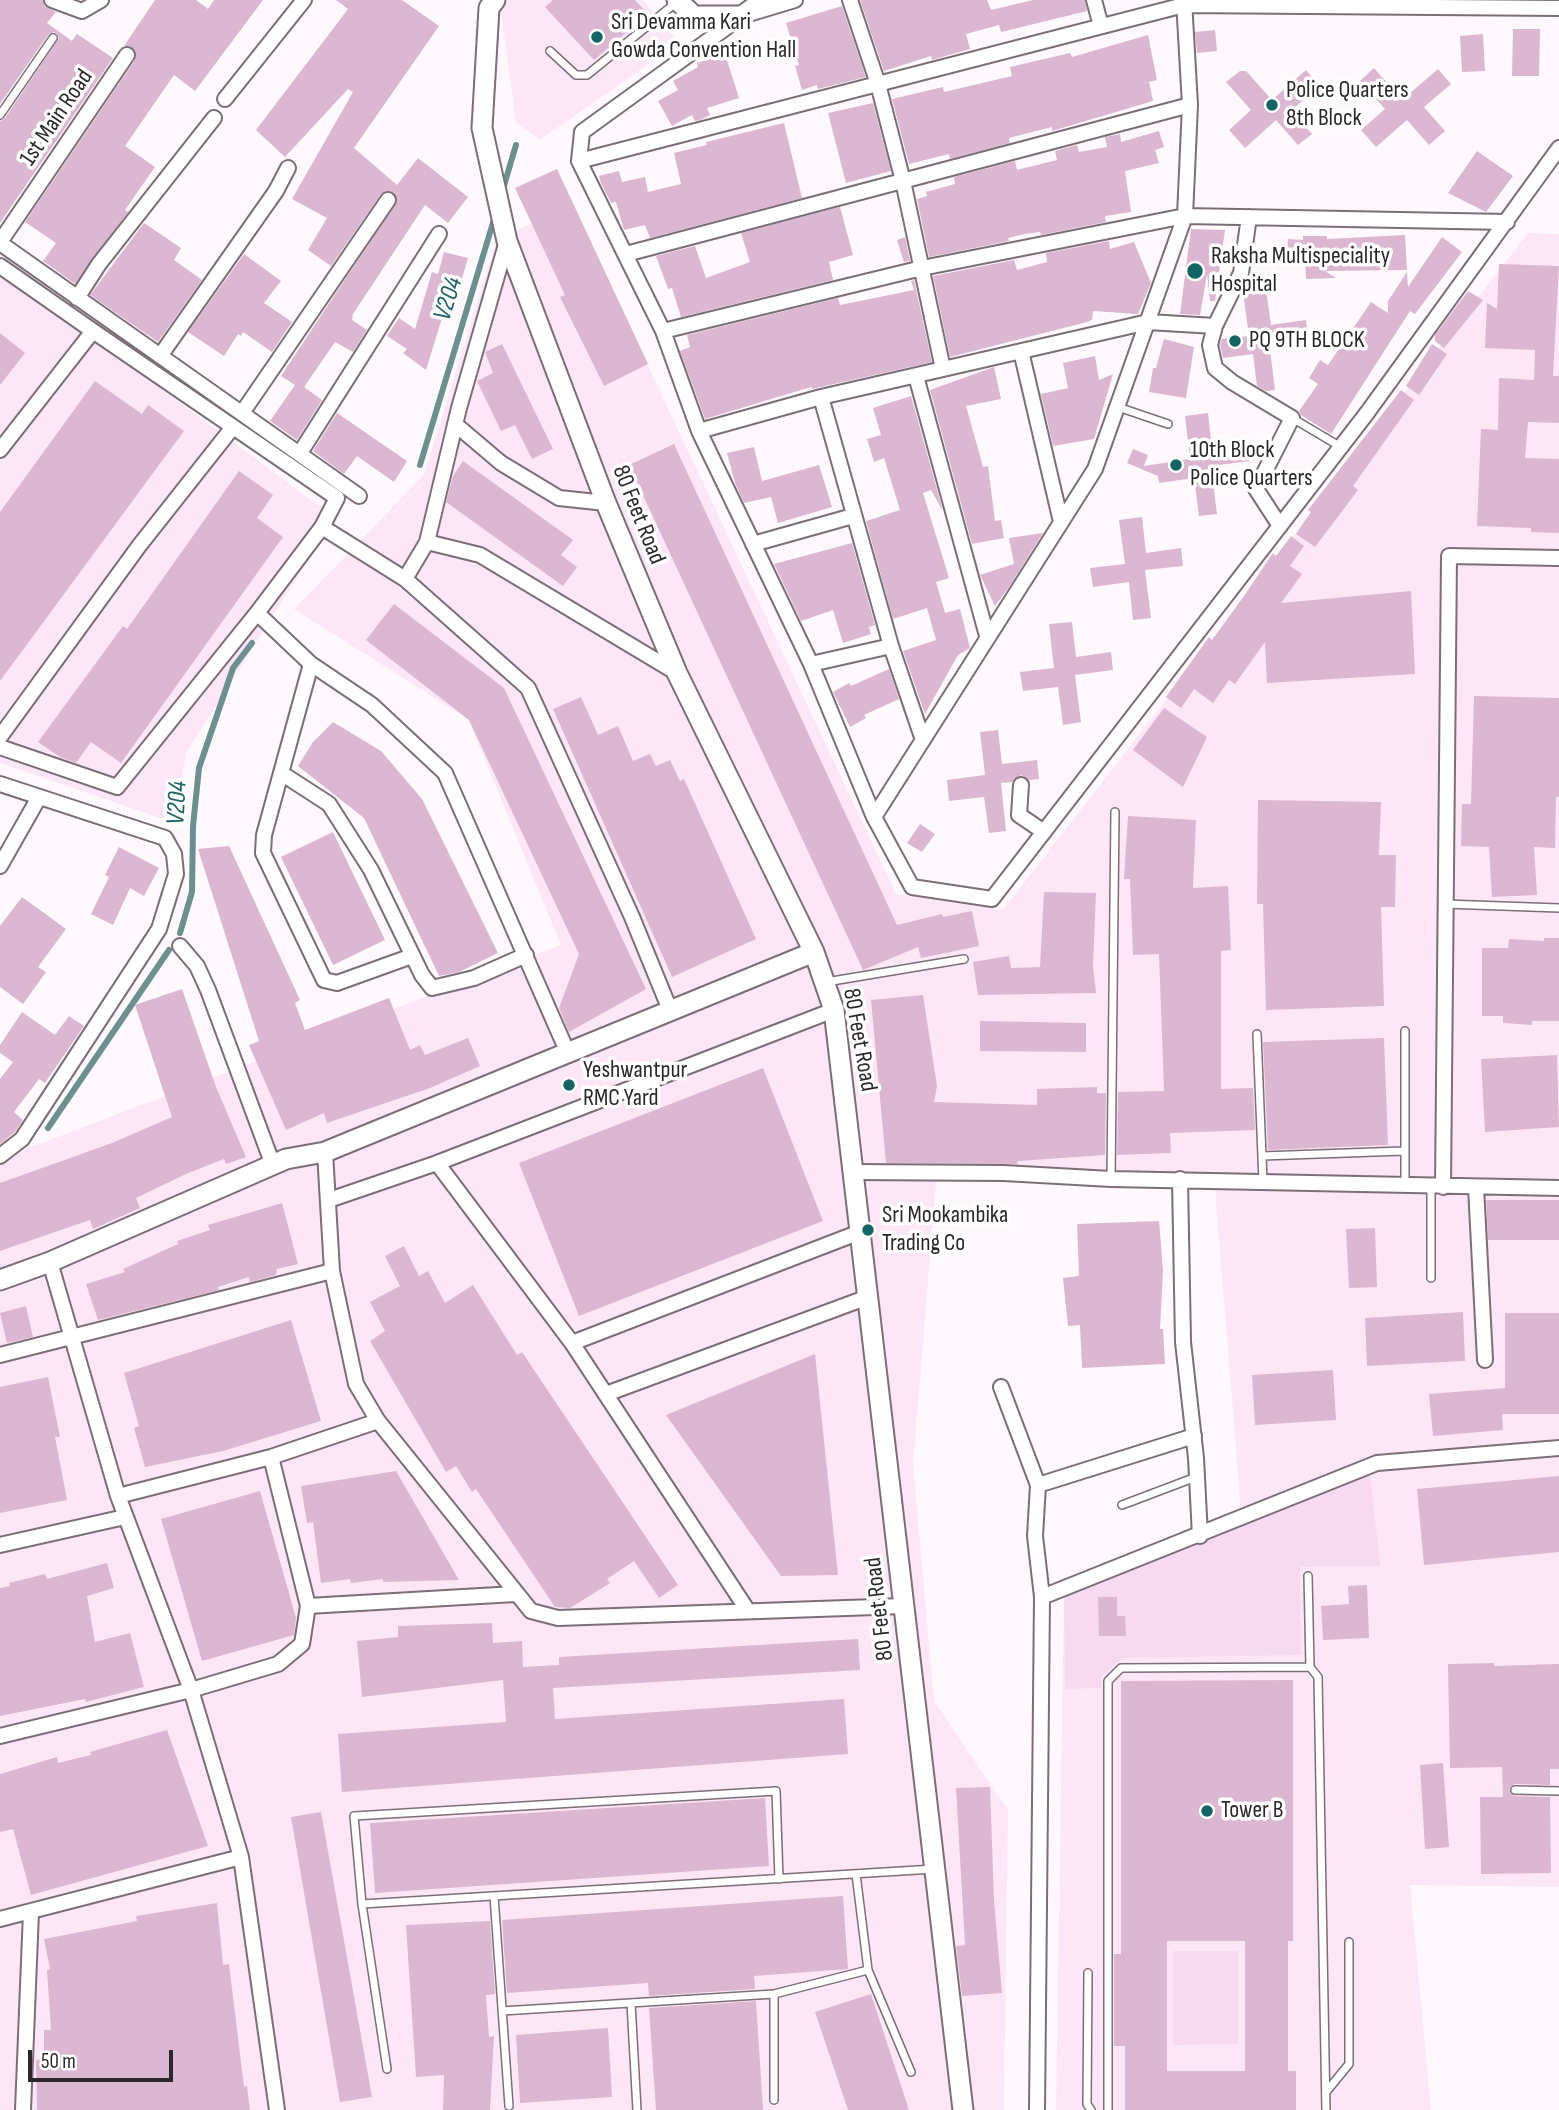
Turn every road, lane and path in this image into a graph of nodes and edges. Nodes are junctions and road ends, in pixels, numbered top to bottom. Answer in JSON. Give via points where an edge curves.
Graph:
{"nodes":[{"id":1,"x":52,"y":0,"type":"edge"},
{"id":2,"x":101,"y":0,"type":"edge"},
{"id":3,"x":304,"y":0,"type":"edge"},
{"id":4,"x":678,"y":0,"type":"edge"},
{"id":5,"x":764,"y":0,"type":"edge"},
{"id":6,"x":795,"y":0,"type":"edge"},
{"id":7,"x":850,"y":0,"type":"edge"},
{"id":8,"x":1094,"y":0,"type":"edge"},
{"id":9,"x":1184,"y":2,"type":"edge"},
{"id":10,"x":1297,"y":2,"type":"edge"},
{"id":11,"x":488,"y":3,"type":"edge"},
{"id":12,"x":1559,"y":8,"type":"edge"},
{"id":13,"x":742,"y":16,"type":"junction"},
{"id":14,"x":1101,"y":26,"type":"junction"},
{"id":15,"x":53,"y":38,"type":"dead end"},
{"id":16,"x":550,"y":51,"type":"dead end"},
{"id":17,"x":127,"y":55,"type":"dead end"},
{"id":18,"x":878,"y":84,"type":"junction"},
{"id":19,"x":225,"y":99,"type":"dead end"},
{"id":20,"x":1190,"y":105,"type":"junction"},
{"id":21,"x":0,"y":115,"type":"edge"},
{"id":22,"x":214,"y":118,"type":"dead end"},
{"id":23,"x":1559,"y":149,"type":"edge"},
{"id":24,"x":579,"y":161,"type":"junction"},
{"id":25,"x":288,"y":168,"type":"dead end"},
{"id":26,"x":902,"y":181,"type":"junction"},
{"id":27,"x":388,"y":200,"type":"dead end"},
{"id":28,"x":1185,"y":216,"type":"junction"},
{"id":29,"x":1250,"y":217,"type":"junction"},
{"id":30,"x":1507,"y":222,"type":"junction"},
{"id":31,"x":439,"y":234,"type":"dead end"},
{"id":32,"x":507,"y":241,"type":"junction"},
{"id":33,"x":0,"y":243,"type":"edge"},
{"id":34,"x":626,"y":254,"type":"junction"},
{"id":35,"x":0,"y":266,"type":"edge"},
{"id":36,"x":922,"y":268,"type":"junction"},
{"id":37,"x":77,"y":298,"type":"junction"},
{"id":38,"x":1148,"y":322,"type":"junction"},
{"id":39,"x":1215,"y":326,"type":"junction"},
{"id":40,"x":93,"y":331,"type":"junction"},
{"id":41,"x":663,"y":331,"type":"junction"},
{"id":42,"x":1021,"y":351,"type":"junction"},
{"id":43,"x":160,"y":356,"type":"junction"},
{"id":44,"x":943,"y":369,"type":"junction"},
{"id":45,"x":916,"y":376,"type":"junction"},
{"id":46,"x":821,"y":397,"type":"junction"},
{"id":47,"x":1118,"y":407,"type":"junction"},
{"id":48,"x":242,"y":413,"type":"junction"},
{"id":49,"x":1292,"y":418,"type":"junction"},
{"id":50,"x":455,"y":424,"type":"junction"},
{"id":51,"x":1168,"y":424,"type":"dead end"},
{"id":52,"x":233,"y":426,"type":"junction"},
{"id":53,"x":699,"y":431,"type":"junction"},
{"id":54,"x":1341,"y":447,"type":"junction"},
{"id":55,"x":0,"y":450,"type":"edge"},
{"id":56,"x":300,"y":453,"type":"junction"},
{"id":57,"x":359,"y":496,"type":"dead end"},
{"id":58,"x":606,"y":503,"type":"junction"},
{"id":59,"x":853,"y":516,"type":"junction"},
{"id":60,"x":1061,"y":522,"type":"junction"},
{"id":61,"x":1280,"y":526,"type":"junction"},
{"id":62,"x":322,"y":527,"type":"junction"},
{"id":63,"x":427,"y":542,"type":"junction"},
{"id":64,"x":753,"y":544,"type":"junction"},
{"id":65,"x":1559,"y":558,"type":"edge"},
{"id":66,"x":405,"y":579,"type":"junction"},
{"id":67,"x":257,"y":613,"type":"junction"},
{"id":68,"x":987,"y":636,"type":"junction"},
{"id":69,"x":891,"y":646,"type":"junction"},
{"id":70,"x":311,"y":664,"type":"junction"},
{"id":71,"x":811,"y":664,"type":"junction"},
{"id":72,"x":677,"y":673,"type":"junction"},
{"id":73,"x":0,"y":737,"type":"edge"},
{"id":74,"x":923,"y":740,"type":"junction"},
{"id":75,"x":0,"y":747,"type":"edge"},
{"id":76,"x":281,"y":773,"type":"junction"},
{"id":77,"x":0,"y":784,"type":"edge"},
{"id":78,"x":1021,"y":785,"type":"dead end"},
{"id":79,"x":38,"y":799,"type":"junction"},
{"id":80,"x":1115,"y":812,"type":"dead end"},
{"id":81,"x":874,"y":817,"type":"junction"},
{"id":82,"x":1044,"y":832,"type":"junction"},
{"id":83,"x":0,"y":866,"type":"edge"},
{"id":84,"x":1445,"y":904,"type":"junction"},
{"id":85,"x":1559,"y":908,"type":"edge"},
{"id":86,"x":180,"y":946,"type":"dead end"},
{"id":87,"x":814,"y":952,"type":"junction"},
{"id":88,"x":526,"y":955,"type":"junction"},
{"id":89,"x":412,"y":956,"type":"junction"},
{"id":90,"x":964,"y":959,"type":"dead end"},
{"id":91,"x":825,"y":983,"type":"junction"},
{"id":92,"x":670,"y":1010,"type":"junction"},
{"id":93,"x":834,"y":1010,"type":"junction"},
{"id":94,"x":1405,"y":1031,"type":"dead end"},
{"id":95,"x":1257,"y":1034,"type":"dead end"},
{"id":96,"x":566,"y":1051,"type":"junction"},
{"id":97,"x":1403,"y":1151,"type":"junction"},
{"id":98,"x":325,"y":1152,"type":"junction"},
{"id":99,"x":0,"y":1156,"type":"edge"},
{"id":100,"x":1262,"y":1156,"type":"junction"},
{"id":101,"x":437,"y":1163,"type":"junction"},
{"id":102,"x":273,"y":1165,"type":"junction"},
{"id":103,"x":853,"y":1172,"type":"junction"},
{"id":104,"x":1180,"y":1178,"type":"junction"},
{"id":105,"x":1111,"y":1179,"type":"junction"},
{"id":106,"x":1263,"y":1181,"type":"junction"},
{"id":107,"x":1405,"y":1186,"type":"junction"},
{"id":108,"x":1437,"y":1187,"type":"junction"},
{"id":109,"x":1476,"y":1187,"type":"junction"},
{"id":110,"x":1559,"y":1188,"type":"edge"},
{"id":111,"x":329,"y":1200,"type":"junction"},
{"id":112,"x":860,"y":1232,"type":"junction"},
{"id":113,"x":50,"y":1262,"type":"junction"},
{"id":114,"x":332,"y":1271,"type":"junction"},
{"id":115,"x":1431,"y":1278,"type":"dead end"},
{"id":116,"x":0,"y":1280,"type":"edge"},
{"id":117,"x":868,"y":1297,"type":"junction"},
{"id":118,"x":74,"y":1338,"type":"junction"},
{"id":119,"x":572,"y":1343,"type":"junction"},
{"id":120,"x":0,"y":1355,"type":"edge"},
{"id":121,"x":1485,"y":1360,"type":"dead end"},
{"id":122,"x":1002,"y":1387,"type":"dead end"},
{"id":123,"x":606,"y":1394,"type":"junction"},
{"id":124,"x":378,"y":1421,"type":"junction"},
{"id":125,"x":1194,"y":1436,"type":"junction"},
{"id":126,"x":1559,"y":1448,"type":"edge"},
{"id":127,"x":271,"y":1457,"type":"junction"},
{"id":128,"x":1197,"y":1476,"type":"junction"},
{"id":129,"x":1038,"y":1485,"type":"junction"},
{"id":130,"x":118,"y":1496,"type":"junction"},
{"id":131,"x":1122,"y":1505,"type":"dead end"},
{"id":132,"x":125,"y":1517,"type":"junction"},
{"id":133,"x":1200,"y":1536,"type":"junction"},
{"id":134,"x":0,"y":1545,"type":"edge"},
{"id":135,"x":1308,"y":1576,"type":"dead end"},
{"id":136,"x":515,"y":1594,"type":"junction"},
{"id":137,"x":1042,"y":1597,"type":"junction"},
{"id":138,"x":308,"y":1606,"type":"junction"},
{"id":139,"x":904,"y":1606,"type":"junction"},
{"id":140,"x":748,"y":1611,"type":"junction"},
{"id":141,"x":1310,"y":1667,"type":"junction"},
{"id":142,"x":191,"y":1690,"type":"junction"},
{"id":143,"x":0,"y":1736,"type":"edge"},
{"id":144,"x":1515,"y":1790,"type":"dead end"},
{"id":145,"x":1559,"y":1791,"type":"edge"},
{"id":146,"x":241,"y":1857,"type":"junction"},
{"id":147,"x":935,"y":1869,"type":"junction"},
{"id":148,"x":856,"y":1874,"type":"junction"},
{"id":149,"x":779,"y":1879,"type":"junction"},
{"id":150,"x":494,"y":1896,"type":"junction"},
{"id":151,"x":362,"y":1903,"type":"junction"},
{"id":152,"x":31,"y":1912,"type":"junction"},
{"id":153,"x":0,"y":1919,"type":"edge"},
{"id":154,"x":1349,"y":1942,"type":"dead end"},
{"id":155,"x":868,"y":1970,"type":"junction"},
{"id":156,"x":1088,"y":1973,"type":"dead end"},
{"id":157,"x":774,"y":1994,"type":"junction"},
{"id":158,"x":631,"y":2003,"type":"junction"},
{"id":159,"x":502,"y":2011,"type":"junction"},
{"id":160,"x":387,"y":2069,"type":"dead end"},
{"id":161,"x":911,"y":2072,"type":"dead end"},
{"id":162,"x":1326,"y":2092,"type":"junction"},
{"id":163,"x":774,"y":2100,"type":"dead end"},
{"id":164,"x":509,"y":2106,"type":"dead end"},
{"id":165,"x":23,"y":2110,"type":"edge"},
{"id":166,"x":277,"y":2110,"type":"edge"},
{"id":167,"x":637,"y":2110,"type":"edge"},
{"id":168,"x":963,"y":2110,"type":"edge"},
{"id":169,"x":1037,"y":2110,"type":"edge"},
{"id":170,"x":1091,"y":2110,"type":"edge"},
{"id":171,"x":1108,"y":2110,"type":"edge"},
{"id":172,"x":1326,"y":2110,"type":"edge"}],
"edges":[{"from":1,"to":2,"type":"street","via":[[82,11]]},
{"from":3,"to":19,"type":"street"},
{"from":4,"to":13,"type":"street","via":[[694,16]]},
{"from":4,"to":16,"type":"lane","via":[[587,75],[565,68]]},
{"from":5,"to":13,"type":"street"},
{"from":6,"to":13,"type":"street"},
{"from":7,"to":18,"type":"street"},
{"from":8,"to":14,"type":"street"},
{"from":9,"to":10,"type":"street"},
{"from":9,"to":14,"type":"street"},
{"from":9,"to":20,"type":"street"},
{"from":10,"to":12,"type":"street"},
{"from":11,"to":32,"type":"street","name":"80 Feet Road","via":[[482,128]]},
{"from":13,"to":24,"type":"street","via":[[582,132]]},
{"from":14,"to":18,"type":"street"},
{"from":15,"to":21,"type":"lane"},
{"from":17,"to":33,"type":"street","name":"1st Main Road"},
{"from":18,"to":24,"type":"street"},
{"from":18,"to":26,"type":"street"},
{"from":20,"to":26,"type":"street"},
{"from":20,"to":28,"type":"street"},
{"from":22,"to":37,"type":"street"},
{"from":23,"to":30,"type":"street"},
{"from":24,"to":34,"type":"street"},
{"from":25,"to":43,"type":"street"},
{"from":26,"to":34,"type":"street"},
{"from":26,"to":36,"type":"street"},
{"from":27,"to":48,"type":"street"},
{"from":28,"to":29,"type":"street"},
{"from":28,"to":36,"type":"street"},
{"from":28,"to":38,"type":"street"},
{"from":29,"to":30,"type":"street"},
{"from":29,"to":39,"type":"street","via":[[1241,273]]},
{"from":30,"to":54,"type":"street"},
{"from":31,"to":56,"type":"street"},
{"from":32,"to":50,"type":"street"},
{"from":32,"to":58,"type":"street","name":"80 Feet Road"},
{"from":33,"to":37,"type":"street"},
{"from":34,"to":41,"type":"street"},
{"from":35,"to":40,"type":"street"},
{"from":36,"to":41,"type":"street"},
{"from":36,"to":44,"type":"street"},
{"from":37,"to":43,"type":"street"},
{"from":38,"to":39,"type":"street"},
{"from":38,"to":42,"type":"street"},
{"from":38,"to":47,"type":"street"},
{"from":39,"to":49,"type":"street","via":[[1210,345],[1215,368]]},
{"from":40,"to":52,"type":"street"},
{"from":40,"to":55,"type":"street"},
{"from":41,"to":53,"type":"street"},
{"from":42,"to":44,"type":"street"},
{"from":42,"to":60,"type":"street"},
{"from":43,"to":48,"type":"street"},
{"from":44,"to":45,"type":"street"},
{"from":45,"to":46,"type":"street"},
{"from":45,"to":68,"type":"street"},
{"from":46,"to":53,"type":"street"},
{"from":46,"to":59,"type":"street"},
{"from":47,"to":51,"type":"lane"},
{"from":47,"to":60,"type":"street","via":[[1095,469]]},
{"from":48,"to":56,"type":"street"},
{"from":49,"to":54,"type":"lane"},
{"from":49,"to":61,"type":"street","via":[[1256,489]]},
{"from":50,"to":58,"type":"street","via":[[529,482],[559,498]]},
{"from":50,"to":63,"type":"street"},
{"from":52,"to":62,"type":"street","via":[[337,498]]},
{"from":52,"to":73,"type":"street"},
{"from":53,"to":64,"type":"street"},
{"from":54,"to":61,"type":"street"},
{"from":56,"to":57,"type":"street"},
{"from":58,"to":72,"type":"street","name":"80 Feet Road"},
{"from":59,"to":64,"type":"street"},
{"from":59,"to":69,"type":"street"},
{"from":60,"to":68,"type":"street"},
{"from":61,"to":82,"type":"street"},
{"from":62,"to":66,"type":"street"},
{"from":62,"to":67,"type":"street"},
{"from":63,"to":66,"type":"street"},
{"from":63,"to":72,"type":"street","via":[[480,555]]},
{"from":64,"to":71,"type":"street"},
{"from":65,"to":84,"type":"street","via":[[1449,556]]},
{"from":66,"to":92,"type":"street","via":[[528,688]]},
{"from":67,"to":70,"type":"street"},
{"from":67,"to":75,"type":"street","via":[[117,787]]},
{"from":68,"to":74,"type":"street"},
{"from":69,"to":71,"type":"street"},
{"from":69,"to":74,"type":"street"},
{"from":70,"to":76,"type":"street"},
{"from":70,"to":88,"type":"street","via":[[372,705],[445,773]]},
{"from":71,"to":81,"type":"street"},
{"from":72,"to":87,"type":"street","name":"80 Feet Road"},
{"from":74,"to":81,"type":"street"},
{"from":76,"to":89,"type":"street","via":[[329,804],[371,870]]},
{"from":76,"to":89,"type":"street","via":[[263,853],[324,979],[337,983]]},
{"from":77,"to":79,"type":"street"},
{"from":78,"to":82,"type":"street","via":[[1020,814]]},
{"from":79,"to":83,"type":"street"},
{"from":79,"to":99,"type":"street","via":[[165,838],[174,854],[176,874],[159,929],[22,1139]]},
{"from":80,"to":105,"type":"lane"},
{"from":81,"to":82,"type":"street","via":[[912,887],[992,899]]},
{"from":84,"to":85,"type":"lane"},
{"from":84,"to":108,"type":"street"},
{"from":86,"to":102,"type":"street","via":[[197,966],[208,990]]},
{"from":87,"to":91,"type":"street","name":"80 Feet Road"},
{"from":87,"to":92,"type":"street"},
{"from":88,"to":89,"type":"street","via":[[474,978],[432,988]]},
{"from":88,"to":96,"type":"street"},
{"from":90,"to":91,"type":"lane"},
{"from":91,"to":93,"type":"street","name":"80 Feet Road"},
{"from":92,"to":96,"type":"street"},
{"from":93,"to":101,"type":"street"},
{"from":93,"to":103,"type":"street","name":"80 Feet Road"},
{"from":94,"to":97,"type":"lane"},
{"from":95,"to":100,"type":"lane"},
{"from":96,"to":98,"type":"street"},
{"from":97,"to":100,"type":"lane"},
{"from":97,"to":107,"type":"lane"},
{"from":98,"to":102,"type":"street"},
{"from":98,"to":111,"type":"street"},
{"from":100,"to":106,"type":"lane"},
{"from":101,"to":111,"type":"street"},
{"from":101,"to":119,"type":"street"},
{"from":102,"to":113,"type":"street"},
{"from":103,"to":105,"type":"street"},
{"from":103,"to":112,"type":"street","name":"80 Feet Road"},
{"from":104,"to":105,"type":"street"},
{"from":104,"to":106,"type":"street"},
{"from":104,"to":125,"type":"street","via":[[1183,1342]]},
{"from":106,"to":107,"type":"street"},
{"from":107,"to":108,"type":"street"},
{"from":108,"to":109,"type":"street"},
{"from":108,"to":115,"type":"lane"},
{"from":109,"to":110,"type":"street"},
{"from":109,"to":121,"type":"street"},
{"from":111,"to":114,"type":"street"},
{"from":112,"to":117,"type":"street","name":"80 Feet Road"},
{"from":112,"to":119,"type":"street"},
{"from":113,"to":116,"type":"street"},
{"from":113,"to":118,"type":"street"},
{"from":114,"to":118,"type":"street"},
{"from":114,"to":124,"type":"street","via":[[356,1384]]},
{"from":117,"to":123,"type":"street"},
{"from":117,"to":139,"type":"street","name":"80 Feet Road"},
{"from":118,"to":120,"type":"street"},
{"from":118,"to":130,"type":"street"},
{"from":119,"to":123,"type":"street"},
{"from":122,"to":129,"type":"street"},
{"from":123,"to":140,"type":"street"},
{"from":124,"to":127,"type":"street"},
{"from":124,"to":136,"type":"street"},
{"from":125,"to":128,"type":"street"},
{"from":125,"to":129,"type":"street"},
{"from":126,"to":133,"type":"street","via":[[1377,1463]]},
{"from":127,"to":130,"type":"street"},
{"from":127,"to":138,"type":"street"},
{"from":128,"to":131,"type":"lane"},
{"from":128,"to":133,"type":"street"},
{"from":129,"to":137,"type":"street","via":[[1035,1536]]},
{"from":130,"to":132,"type":"street"},
{"from":132,"to":134,"type":"street"},
{"from":132,"to":142,"type":"street"},
{"from":133,"to":137,"type":"street"},
{"from":135,"to":141,"type":"lane"},
{"from":136,"to":138,"type":"street"},
{"from":136,"to":140,"type":"street","via":[[531,1611],[558,1618]]},
{"from":137,"to":169,"type":"street"},
{"from":138,"to":142,"type":"street","via":[[302,1644],[278,1664]]},
{"from":139,"to":140,"type":"street"},
{"from":139,"to":147,"type":"street","name":"80 Feet Road"},
{"from":141,"to":162,"type":"lane","via":[[1318,1677]]},
{"from":141,"to":171,"type":"lane","via":[[1121,1668],[1108,1681]]},
{"from":142,"to":143,"type":"street"},
{"from":142,"to":146,"type":"street"},
{"from":144,"to":145,"type":"lane"},
{"from":146,"to":152,"type":"street"},
{"from":146,"to":166,"type":"street"},
{"from":147,"to":148,"type":"lane"},
{"from":147,"to":168,"type":"street","name":"80 Feet Road"},
{"from":148,"to":149,"type":"lane"},
{"from":148,"to":155,"type":"lane"},
{"from":149,"to":150,"type":"lane"},
{"from":149,"to":151,"type":"lane","via":[[776,1791],[354,1816]]},
{"from":150,"to":151,"type":"lane"},
{"from":150,"to":159,"type":"lane"},
{"from":151,"to":160,"type":"lane"},
{"from":152,"to":153,"type":"street"},
{"from":152,"to":165,"type":"street"},
{"from":154,"to":162,"type":"lane","via":[[1349,2064]]},
{"from":155,"to":157,"type":"lane"},
{"from":155,"to":161,"type":"lane"},
{"from":156,"to":170,"type":"lane","via":[[1087,2104]]},
{"from":157,"to":158,"type":"lane"},
{"from":157,"to":163,"type":"lane"},
{"from":158,"to":159,"type":"lane"},
{"from":158,"to":167,"type":"lane"},
{"from":159,"to":164,"type":"lane"},
{"from":162,"to":172,"type":"lane"}]}
